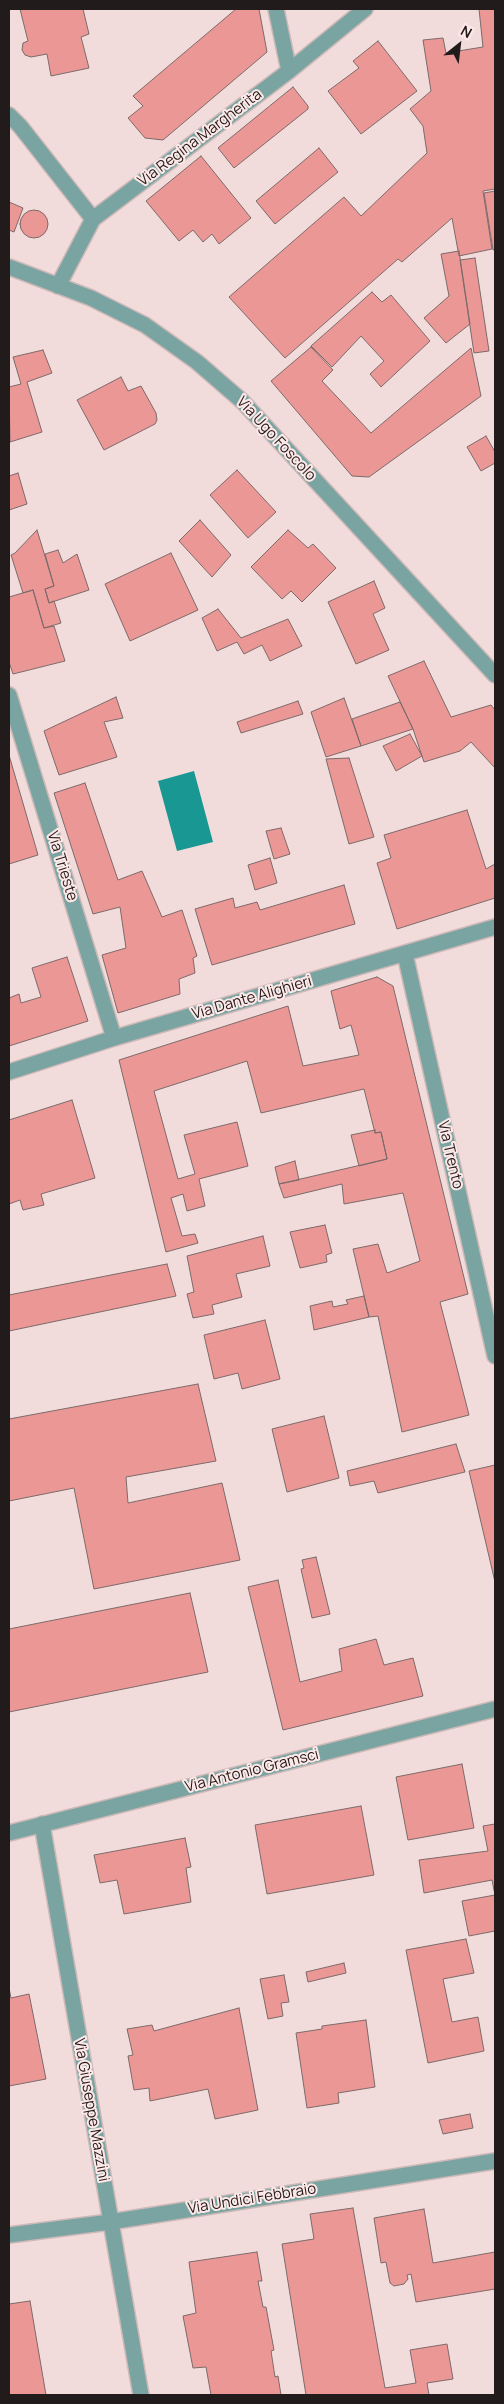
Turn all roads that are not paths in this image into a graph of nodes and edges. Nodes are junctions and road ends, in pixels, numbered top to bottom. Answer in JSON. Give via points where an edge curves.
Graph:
{"nodes":[{"id":1,"x":276,"y":9,"type":"edge"},
{"id":2,"x":364,"y":9,"type":"edge"},
{"id":3,"x":288,"y":71,"type":"junction"},
{"id":4,"x":9,"y":115,"type":"edge"},
{"id":5,"x":93,"y":219,"type":"junction"},
{"id":6,"x":9,"y":267,"type":"edge"},
{"id":7,"x":58,"y":286,"type":"junction"},
{"id":8,"x":495,"y":676,"type":"edge"},
{"id":9,"x":9,"y":695,"type":"edge"},
{"id":10,"x":495,"y":927,"type":"edge"},
{"id":11,"x":405,"y":954,"type":"junction"},
{"id":12,"x":114,"y":1038,"type":"junction"},
{"id":13,"x":9,"y":1072,"type":"edge"},
{"id":14,"x":495,"y":1356,"type":"edge"},
{"id":15,"x":495,"y":1709,"type":"edge"},
{"id":16,"x":42,"y":1824,"type":"junction"},
{"id":17,"x":9,"y":1833,"type":"edge"},
{"id":18,"x":495,"y":2161,"type":"edge"},
{"id":19,"x":110,"y":2222,"type":"junction"},
{"id":20,"x":9,"y":2235,"type":"edge"},
{"id":21,"x":141,"y":2395,"type":"edge"}],
"edges":[{"from":1,"to":3,"type":"street"},
{"from":2,"to":3,"type":"street","name":"Via Regina Margherita"},
{"from":3,"to":5,"type":"street","name":"Via Regina Margherita"},
{"from":4,"to":5,"type":"street"},
{"from":5,"to":7,"type":"street","name":"Via Regina Margherita"},
{"from":6,"to":7,"type":"street","name":"Via Ugo Foscolo"},
{"from":7,"to":8,"type":"street","name":"Via Ugo Foscolo","via":[[91,298],[145,325],[197,362],[242,401]]},
{"from":9,"to":12,"type":"street","name":"Via Trieste"},
{"from":10,"to":11,"type":"street","name":"Via Dante Alighieri"},
{"from":11,"to":12,"type":"street","name":"Via Dante Alighieri"},
{"from":11,"to":14,"type":"street","name":"Via Trento"},
{"from":12,"to":13,"type":"street","name":"Via Dante Alighieri"},
{"from":15,"to":16,"type":"street","name":"Via Antonio Gramsci"},
{"from":16,"to":17,"type":"street","name":"Via Antonio Gramsci"},
{"from":16,"to":19,"type":"street","name":"Via Giuseppe Mazzini"},
{"from":18,"to":19,"type":"street","name":"Via Undici Febbraio"},
{"from":19,"to":20,"type":"street","name":"Via Undici Febbraio"},
{"from":19,"to":21,"type":"street","name":"Via Giuseppe Mazzini"}]}
